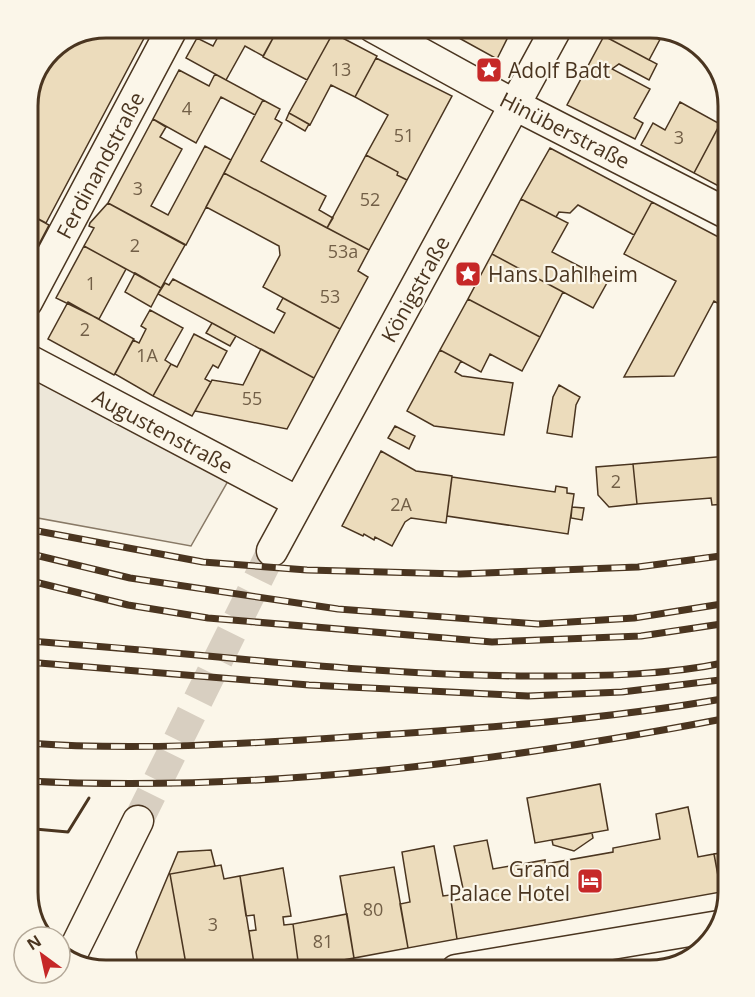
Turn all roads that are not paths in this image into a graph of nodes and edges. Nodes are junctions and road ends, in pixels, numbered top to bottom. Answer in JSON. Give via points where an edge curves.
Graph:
{"nodes":[{"id":1,"x":167,"y":38,"type":"edge"},
{"id":2,"x":393,"y":38,"type":"edge"},
{"id":3,"x":551,"y":38,"type":"edge"},
{"id":4,"x":513,"y":104,"type":"junction"},
{"id":5,"x":718,"y":209,"type":"edge"},
{"id":6,"x":38,"y":281,"type":"edge"},
{"id":7,"x":38,"y":365,"type":"edge"},
{"id":8,"x":298,"y":502,"type":"junction"},
{"id":9,"x":272,"y":551,"type":"tunnel mouth"},
{"id":10,"x":138,"y":820,"type":"tunnel mouth"},
{"id":11,"x":707,"y":928,"type":"edge"},
{"id":12,"x":74,"y":951,"type":"edge"},
{"id":13,"x":516,"y":960,"type":"edge"}],
"edges":[{"from":1,"to":6,"type":"street","name":"Ferdinandstraße"},
{"from":2,"to":4,"type":"street","name":"Hinüberstraße"},
{"from":3,"to":4,"type":"street","name":"Königstraße"},
{"from":4,"to":5,"type":"street","name":"Hinüberstraße"},
{"from":4,"to":8,"type":"street","name":"Königstraße"},
{"from":7,"to":8,"type":"street","name":"Augustenstraße"},
{"from":8,"to":9,"type":"street","name":"Königstraße"},
{"from":10,"to":12,"type":"street"},
{"from":11,"to":13,"type":"street"}]}
